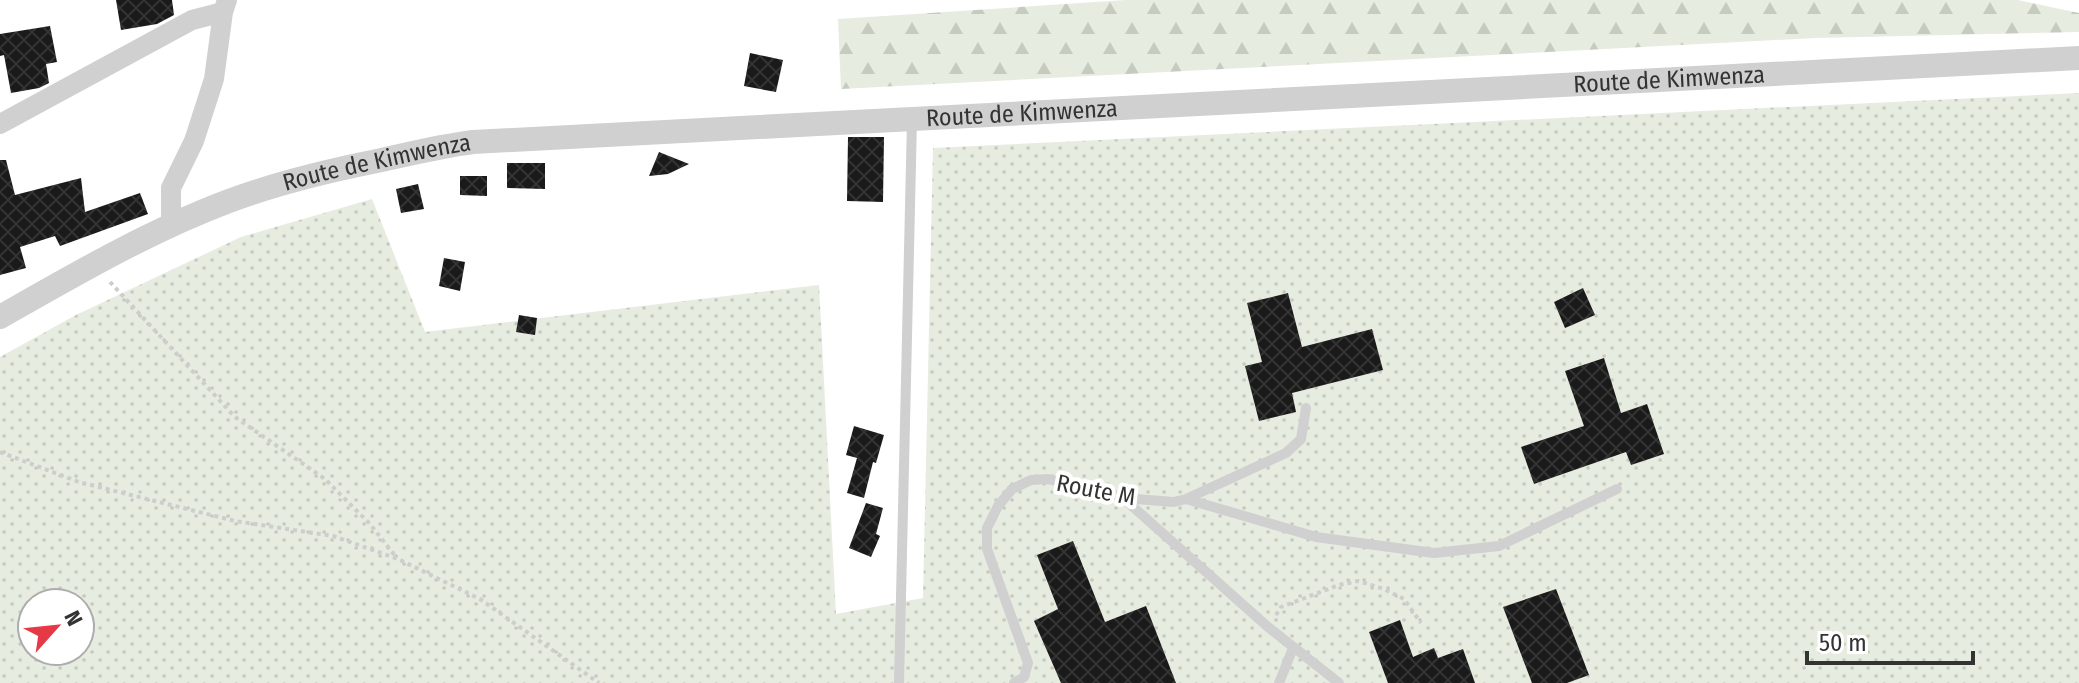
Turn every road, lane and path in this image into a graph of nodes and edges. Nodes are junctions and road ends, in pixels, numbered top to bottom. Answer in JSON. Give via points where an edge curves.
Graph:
{"nodes":[{"id":1,"x":225,"y":6,"type":"edge"},
{"id":2,"x":2079,"y":58,"type":"edge"},
{"id":3,"x":912,"y":120,"type":"junction"},
{"id":4,"x":0,"y":124,"type":"edge"},
{"id":5,"x":171,"y":227,"type":"junction"},
{"id":6,"x":93,"y":265,"type":"junction"},
{"id":7,"x":0,"y":317,"type":"edge"},
{"id":8,"x":1306,"y":408,"type":"dead end"},
{"id":9,"x":0,"y":452,"type":"edge"},
{"id":10,"x":1617,"y":489,"type":"dead end"},
{"id":11,"x":1123,"y":498,"type":"junction"},
{"id":12,"x":1186,"y":499,"type":"junction"},
{"id":13,"x":398,"y":559,"type":"junction"},
{"id":14,"x":1421,"y":623,"type":"dead end"},
{"id":15,"x":1268,"y":627,"type":"junction"},
{"id":16,"x":1293,"y":648,"type":"junction"},
{"id":17,"x":599,"y":683,"type":"edge"},
{"id":18,"x":899,"y":683,"type":"edge"},
{"id":19,"x":1014,"y":683,"type":"edge"},
{"id":20,"x":1279,"y":683,"type":"edge"},
{"id":21,"x":1339,"y":683,"type":"edge"}],
"edges":[{"from":1,"to":4,"type":"street"},
{"from":1,"to":5,"type":"street","via":[[214,79],[194,141],[171,188]]},
{"from":2,"to":3,"type":"street","name":"Route de Kimwenza"},
{"from":3,"to":5,"type":"street","name":"Route de Kimwenza","via":[[450,145],[302,178]]},
{"from":3,"to":18,"type":"lane"},
{"from":5,"to":6,"type":"street","name":"Route de Kimwenza"},
{"from":6,"to":7,"type":"street","name":"Route de Kimwenza"},
{"from":6,"to":13,"type":"path","via":[[235,417],[325,479]]},
{"from":8,"to":12,"type":"lane","name":"Route M","via":[[1301,439],[1286,453]]},
{"from":9,"to":13,"type":"path","via":[[79,482],[235,521],[333,536]]},
{"from":10,"to":12,"type":"lane","via":[[1499,546],[1434,553],[1316,537]]},
{"from":11,"to":12,"type":"lane","name":"Route M"},
{"from":11,"to":15,"type":"lane"},
{"from":11,"to":19,"type":"lane","name":"Route M","via":[[1048,479],[1031,480],[1012,489],[998,506],[987,528],[987,549],[1028,663],[1024,677]]},
{"from":13,"to":17,"type":"path","via":[[480,599]]},
{"from":14,"to":15,"type":"path","via":[[1404,599],[1358,581],[1281,607]]},
{"from":15,"to":16,"type":"lane"},
{"from":16,"to":20,"type":"lane"},
{"from":16,"to":21,"type":"lane"}]}
